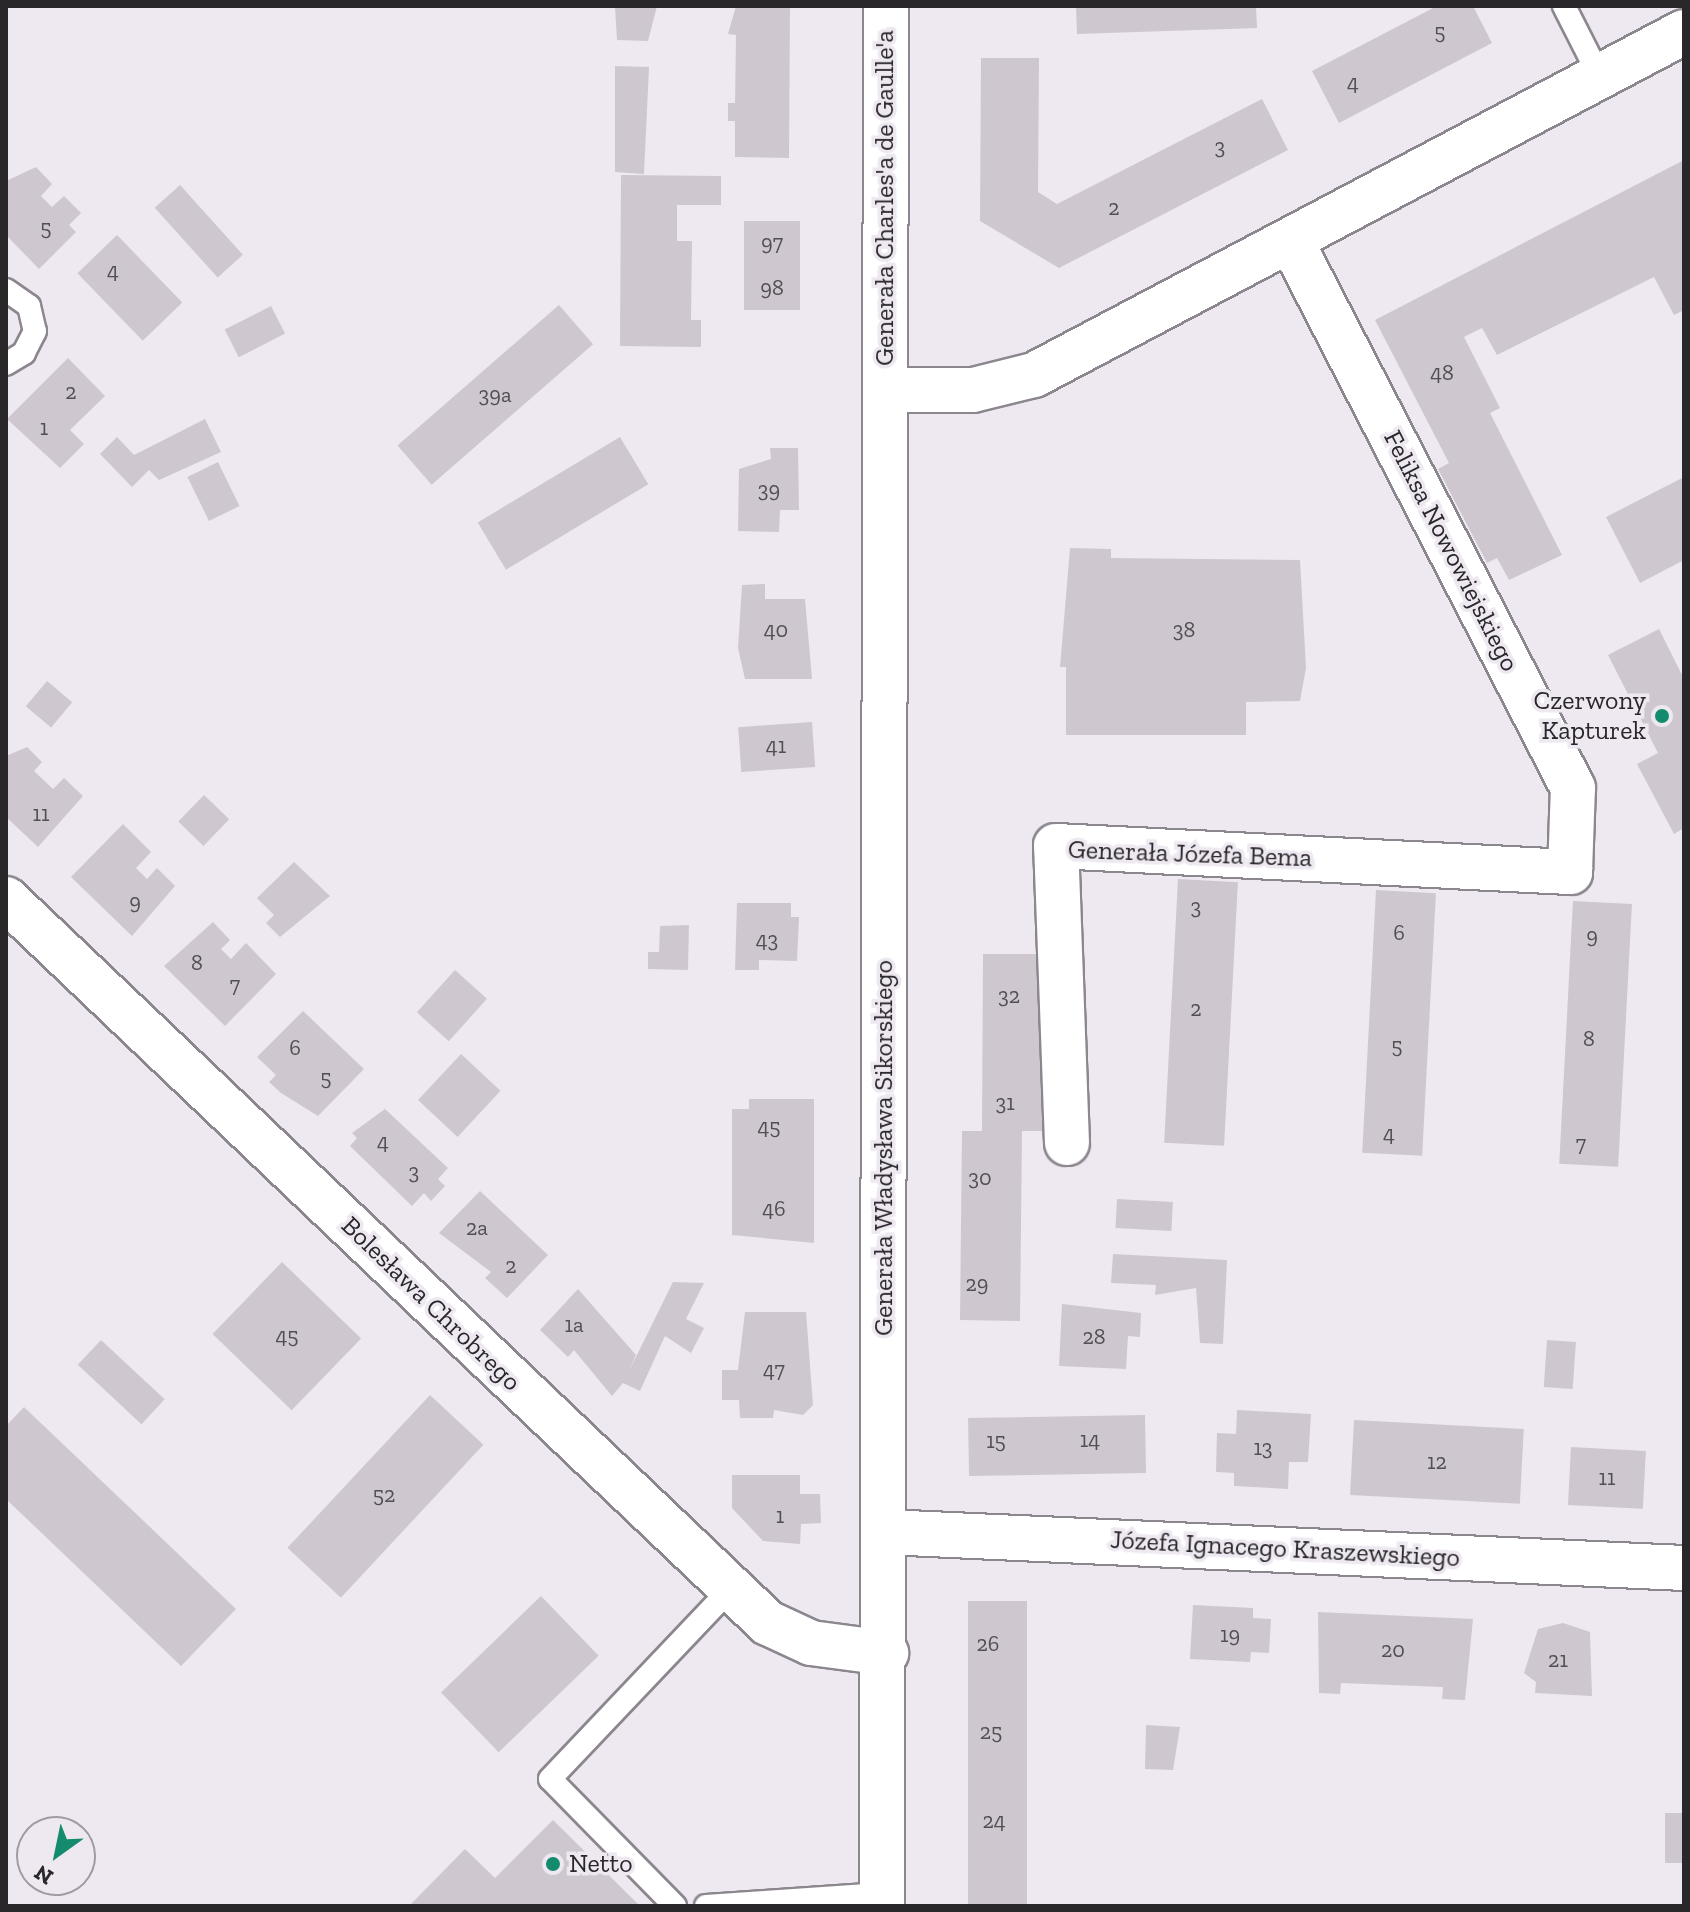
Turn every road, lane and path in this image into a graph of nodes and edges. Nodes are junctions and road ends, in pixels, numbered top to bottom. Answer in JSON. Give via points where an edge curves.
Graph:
{"nodes":[{"id":1,"x":886,"y":6,"type":"edge"},
{"id":2,"x":1564,"y":6,"type":"edge"},
{"id":3,"x":1684,"y":32,"type":"edge"},
{"id":4,"x":1599,"y":75,"type":"junction"},
{"id":5,"x":1291,"y":241,"type":"junction"},
{"id":6,"x":6,"y":290,"type":"edge"},
{"id":7,"x":6,"y":364,"type":"edge"},
{"id":8,"x":885,"y":390,"type":"junction"},
{"id":9,"x":1570,"y":872,"type":"joint"},
{"id":10,"x":6,"y":899,"type":"edge"},
{"id":11,"x":1067,"y":1143,"type":"dead end"},
{"id":12,"x":885,"y":1532,"type":"junction"},
{"id":13,"x":1684,"y":1568,"type":"edge"},
{"id":14,"x":731,"y":1588,"type":"junction"},
{"id":15,"x":886,"y":1653,"type":"junction"},
{"id":16,"x":882,"y":1900,"type":"edge"},
{"id":17,"x":675,"y":1906,"type":"edge"},
{"id":18,"x":706,"y":1906,"type":"edge"},
{"id":19,"x":715,"y":1906,"type":"edge"}],
"edges":[{"from":1,"to":8,"type":"street","name":"Generała Charles'a de Gaulle'a"},
{"from":2,"to":4,"type":"lane"},
{"from":3,"to":4,"type":"street"},
{"from":4,"to":5,"type":"street"},
{"from":5,"to":8,"type":"street","via":[[1002,387]]},
{"from":5,"to":9,"type":"street","name":"Feliksa Nowowiejskiego","via":[[1573,788]]},
{"from":6,"to":7,"type":"lane","via":[[29,306],[35,331],[24,353]]},
{"from":8,"to":12,"type":"street","name":"Generała Władysława Sikorskiego"},
{"from":9,"to":11,"type":"street","name":"Generała Józefa Bema","via":[[1056,846]]},
{"from":10,"to":14,"type":"street","name":"Bolesława Chrobrego"},
{"from":12,"to":13,"type":"street","name":"Józefa Ignacego Kraszewskiego"},
{"from":12,"to":15,"type":"street","name":"Generała Władysława Sikorskiego"},
{"from":14,"to":15,"type":"street","name":"Bolesława Chrobrego","via":[[790,1635]]},
{"from":14,"to":17,"type":"lane","via":[[550,1779]]},
{"from":15,"to":16,"type":"street","name":"Generała Władysława Sikorskiego"},
{"from":16,"to":19,"type":"lane"},
{"from":18,"to":19,"type":"lane"}]}
